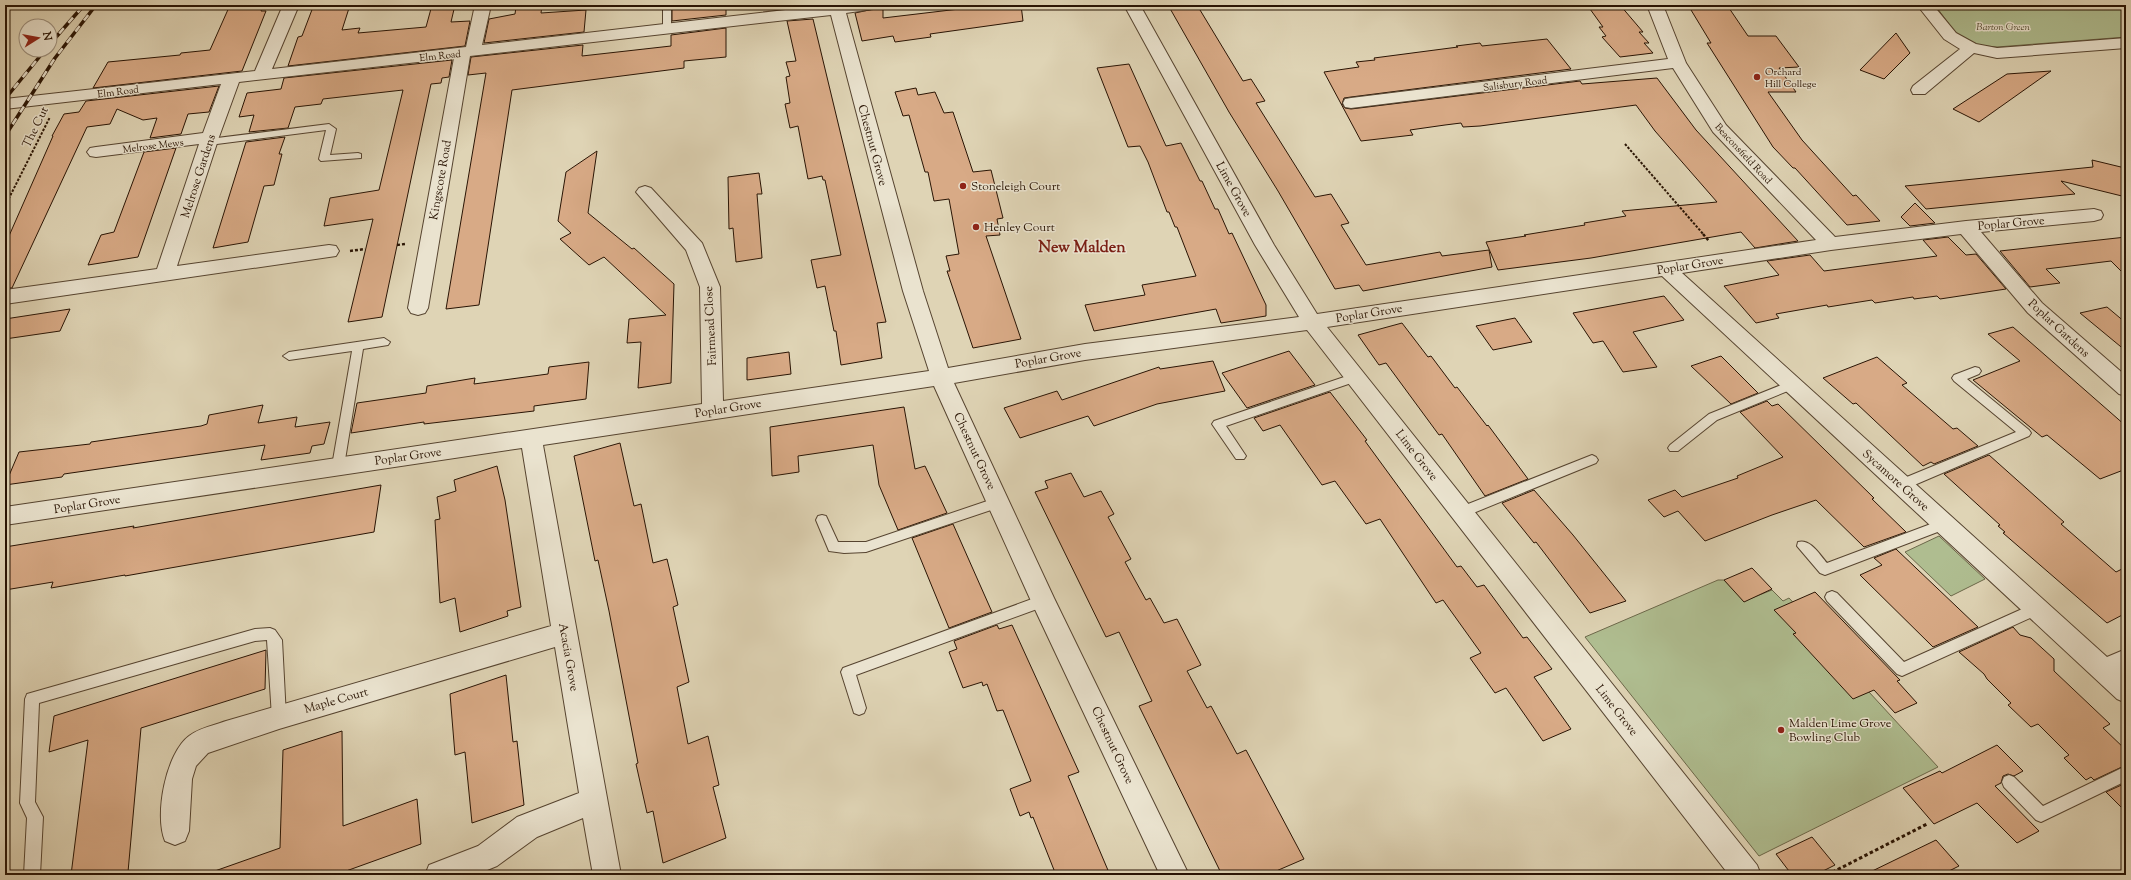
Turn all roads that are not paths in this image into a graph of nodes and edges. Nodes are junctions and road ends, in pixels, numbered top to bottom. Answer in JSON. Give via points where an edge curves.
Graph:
{"nodes":[{"id":1,"x":291,"y":5,"type":"edge"},
{"id":2,"x":483,"y":5,"type":"edge"},
{"id":3,"x":667,"y":5,"type":"edge"},
{"id":4,"x":875,"y":5,"type":"edge"},
{"id":5,"x":1132,"y":5,"type":"edge"},
{"id":6,"x":1654,"y":5,"type":"edge"},
{"id":7,"x":1925,"y":5,"type":"edge"},
{"id":8,"x":836,"y":7,"type":"edge"},
{"id":9,"x":667,"y":29,"type":"junction"},
{"id":10,"x":2126,"y":43,"type":"edge"},
{"id":11,"x":1971,"y":48,"type":"junction"},
{"id":12,"x":468,"y":52,"type":"junction"},
{"id":13,"x":1678,"y":63,"type":"junction"},
{"id":14,"x":262,"y":74,"type":"junction"},
{"id":15,"x":232,"y":78,"type":"junction"},
{"id":16,"x":1919,"y":90,"type":"dead end"},
{"id":17,"x":1351,"y":103,"type":"dead end"},
{"id":18,"x":5,"y":104,"type":"edge"},
{"id":19,"x":210,"y":140,"type":"junction"},
{"id":20,"x":96,"y":152,"type":"dead end"},
{"id":21,"x":358,"y":156,"type":"dead end"},
{"id":22,"x":645,"y":192,"type":"dead end"},
{"id":23,"x":2094,"y":215,"type":"dead end"},
{"id":24,"x":1966,"y":227,"type":"junction"},
{"id":25,"x":1831,"y":244,"type":"junction"},
{"id":26,"x":329,"y":250,"type":"dead end"},
{"id":27,"x":1666,"y":269,"type":"junction"},
{"id":28,"x":165,"y":274,"type":"junction"},
{"id":29,"x":5,"y":298,"type":"edge"},
{"id":30,"x":418,"y":308,"type":"dead end"},
{"id":31,"x":1312,"y":322,"type":"junction"},
{"id":32,"x":384,"y":342,"type":"dead end"},
{"id":33,"x":358,"y":346,"type":"junction"},
{"id":34,"x":289,"y":356,"type":"dead end"},
{"id":35,"x":1975,"y":371,"type":"dead end"},
{"id":36,"x":940,"y":377,"type":"junction"},
{"id":37,"x":1356,"y":377,"type":"junction"},
{"id":38,"x":1790,"y":385,"type":"junction"},
{"id":39,"x":2126,"y":388,"type":"edge"},
{"id":40,"x":713,"y":410,"type":"junction"},
{"id":41,"x":530,"y":438,"type":"junction"},
{"id":42,"x":1674,"y":448,"type":"dead end"},
{"id":43,"x":1240,"y":456,"type":"dead end"},
{"id":44,"x":1592,"y":460,"type":"dead end"},
{"id":45,"x":338,"y":466,"type":"junction"},
{"id":46,"x":1902,"y":485,"type":"junction"},
{"id":47,"x":999,"y":502,"type":"junction"},
{"id":48,"x":1462,"y":512,"type":"junction"},
{"id":49,"x":5,"y":516,"type":"edge"},
{"id":50,"x":822,"y":520,"type":"dead end"},
{"id":51,"x":1944,"y":524,"type":"junction"},
{"id":52,"x":1803,"y":546,"type":"dead end"},
{"id":53,"x":1832,"y":597,"type":"dead end"},
{"id":54,"x":1043,"y":601,"type":"junction"},
{"id":55,"x":2036,"y":609,"type":"junction"},
{"id":56,"x":565,"y":633,"type":"junction"},
{"id":57,"x":2126,"y":660,"type":"edge"},
{"id":58,"x":2104,"y":671,"type":"junction"},
{"id":59,"x":2126,"y":691,"type":"edge"},
{"id":60,"x":859,"y":708,"type":"dead end"},
{"id":61,"x":279,"y":717,"type":"junction"},
{"id":62,"x":2126,"y":773,"type":"edge"},
{"id":63,"x":2009,"y":782,"type":"dead end"},
{"id":64,"x":594,"y":800,"type":"junction"},
{"id":65,"x":175,"y":831,"type":"dead end"},
{"id":66,"x":32,"y":875,"type":"edge"},
{"id":67,"x":438,"y":875,"type":"edge"},
{"id":68,"x":607,"y":875,"type":"edge"},
{"id":69,"x":1175,"y":875,"type":"edge"},
{"id":70,"x":1747,"y":875,"type":"edge"}],
"edges":[{"from":1,"to":14,"type":"street"},
{"from":2,"to":12,"type":"street","name":"Kingscote Road"},
{"from":3,"to":9,"type":"lane"},
{"from":4,"to":8,"type":"street","name":"Elm Road"},
{"from":5,"to":31,"type":"street","name":"Lime Grove","via":[[1265,245]]},
{"from":6,"to":13,"type":"street","name":"Beaconsfield Road"},
{"from":7,"to":11,"type":"street","via":[[1950,36]]},
{"from":8,"to":9,"type":"street","name":"Elm Road"},
{"from":8,"to":36,"type":"street","name":"Chestnut Grove","via":[[913,291]]},
{"from":9,"to":12,"type":"street","name":"Elm Road"},
{"from":10,"to":11,"type":"street","via":[[1997,53]]},
{"from":11,"to":16,"type":"street"},
{"from":12,"to":14,"type":"street","name":"Elm Road"},
{"from":12,"to":30,"type":"street","name":"Kingscote Road"},
{"from":13,"to":17,"type":"street","name":"Salisbury Road"},
{"from":13,"to":25,"type":"street","name":"Beaconsfield Road","via":[[1719,128]]},
{"from":14,"to":15,"type":"street","name":"Elm Road"},
{"from":15,"to":18,"type":"street","name":"Elm Road"},
{"from":15,"to":19,"type":"street","name":"Melrose Gardens"},
{"from":19,"to":20,"type":"street","name":"Melrose Mews"},
{"from":19,"to":21,"type":"lane","via":[[329,127],[331,129],[324,159]]},
{"from":19,"to":28,"type":"street","name":"Melrose Gardens"},
{"from":22,"to":40,"type":"street","name":"Fairmead Close","via":[[695,248],[710,287]]},
{"from":23,"to":24,"type":"street","name":"Poplar Grove"},
{"from":24,"to":25,"type":"street","name":"Poplar Grove"},
{"from":24,"to":39,"type":"street","name":"Poplar Gardens","via":[[2035,308]]},
{"from":25,"to":27,"type":"street","name":"Poplar Grove"},
{"from":26,"to":28,"type":"street"},
{"from":27,"to":31,"type":"street","name":"Poplar Grove"},
{"from":27,"to":38,"type":"street","name":"Sycamore Grove"},
{"from":28,"to":29,"type":"street"},
{"from":31,"to":36,"type":"street","name":"Poplar Grove","via":[[1116,348]]},
{"from":31,"to":37,"type":"street","name":"Lime Grove"},
{"from":32,"to":33,"type":"lane"},
{"from":33,"to":34,"type":"lane"},
{"from":33,"to":45,"type":"lane"},
{"from":35,"to":46,"type":"lane","via":[[1958,378],[2025,433]]},
{"from":36,"to":40,"type":"street","name":"Poplar Grove"},
{"from":36,"to":47,"type":"street","name":"Chestnut Grove"},
{"from":37,"to":43,"type":"lane","via":[[1218,424]]},
{"from":37,"to":48,"type":"street","name":"Lime Grove"},
{"from":38,"to":42,"type":"lane","via":[[1713,417]]},
{"from":38,"to":46,"type":"street","name":"Sycamore Grove"},
{"from":40,"to":41,"type":"street","name":"Poplar Grove"},
{"from":41,"to":45,"type":"street","name":"Poplar Grove"},
{"from":41,"to":56,"type":"street","name":"Acacia Grove"},
{"from":44,"to":48,"type":"lane"},
{"from":45,"to":49,"type":"street","name":"Poplar Grove"},
{"from":46,"to":51,"type":"street","name":"Sycamore Grove"},
{"from":47,"to":50,"type":"lane","via":[[866,547],[834,547]]},
{"from":47,"to":54,"type":"street","name":"Chestnut Grove"},
{"from":48,"to":70,"type":"street","name":"Lime Grove"},
{"from":51,"to":52,"type":"lane","via":[[1825,569]]},
{"from":51,"to":55,"type":"street","name":"Sycamore Grove"},
{"from":53,"to":55,"type":"lane","via":[[1902,670]]},
{"from":54,"to":60,"type":"lane","via":[[848,672]]},
{"from":54,"to":69,"type":"street","name":"Chestnut Grove"},
{"from":55,"to":58,"type":"street","name":"Sycamore Grove"},
{"from":56,"to":61,"type":"street","name":"Maple Court"},
{"from":56,"to":64,"type":"street","name":"Acacia Grove"},
{"from":57,"to":58,"type":"street"},
{"from":58,"to":59,"type":"street","name":"Sycamore Grove"},
{"from":61,"to":65,"type":"street","name":"Maple Court","via":[[199,744],[186,758],[178,779]]},
{"from":61,"to":66,"type":"lane","via":[[275,640],[270,634],[255,635],[32,699],[27,803],[35,816]]},
{"from":62,"to":63,"type":"lane","via":[[2041,815]]},
{"from":64,"to":67,"type":"street","via":[[527,827],[487,856]]},
{"from":64,"to":68,"type":"street","name":"Acacia Grove"}]}
